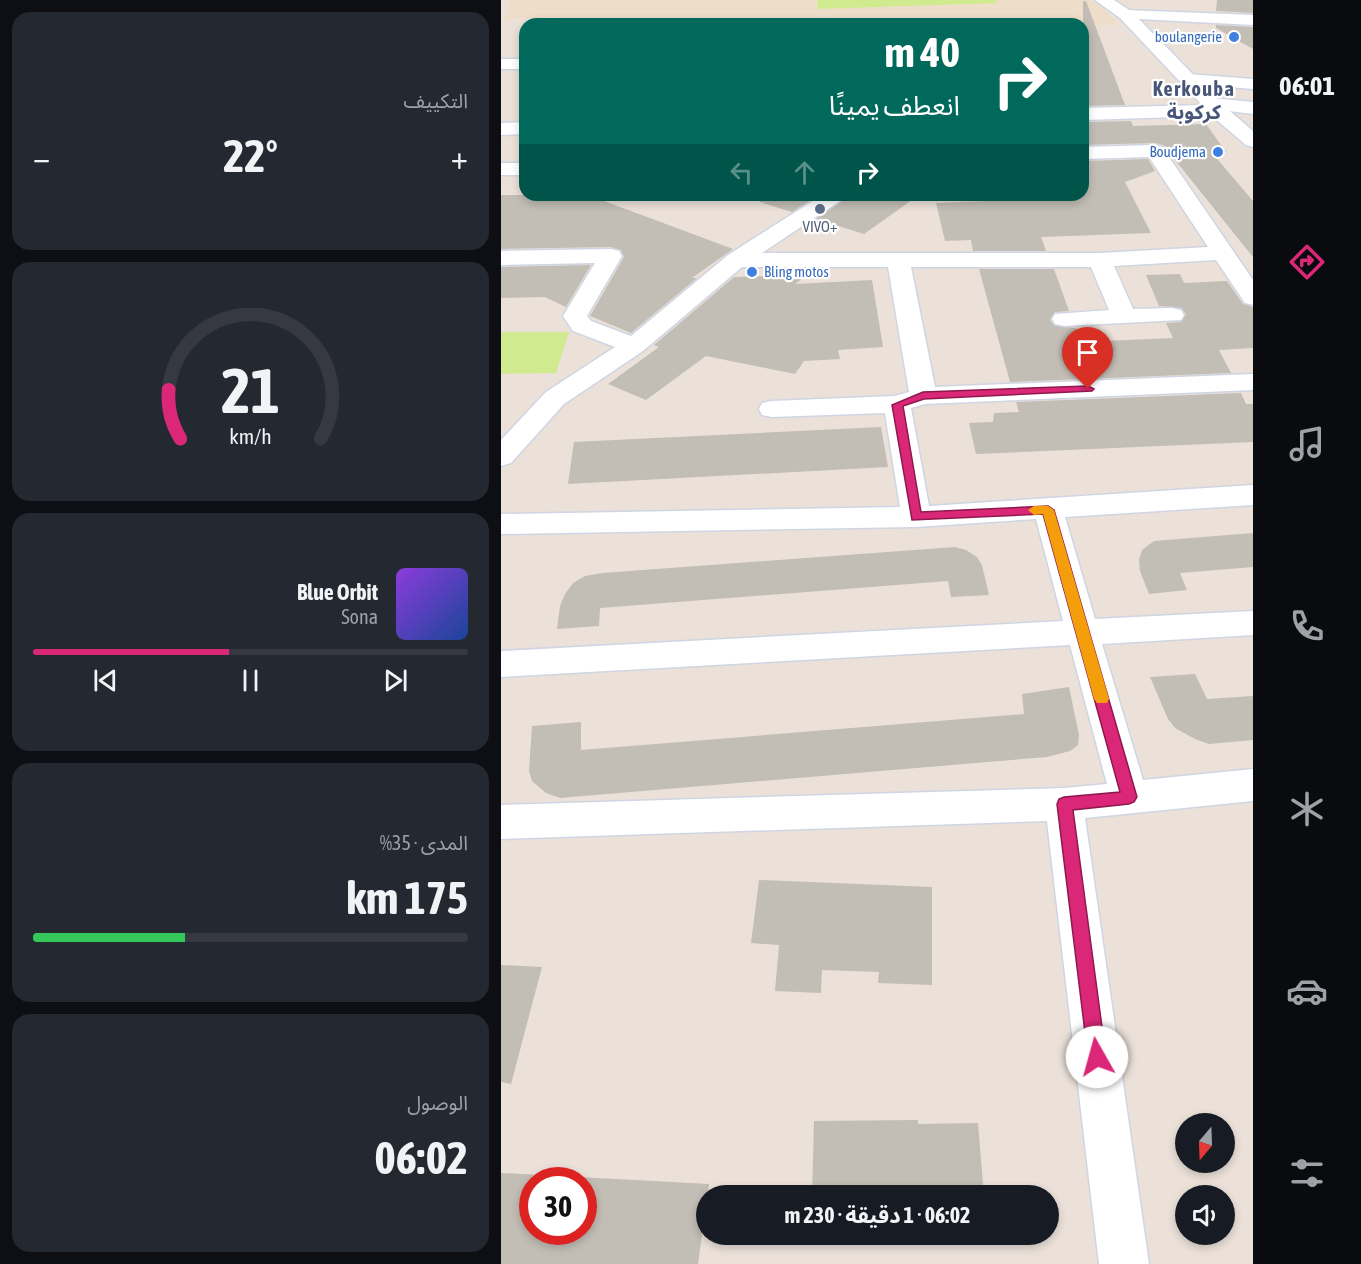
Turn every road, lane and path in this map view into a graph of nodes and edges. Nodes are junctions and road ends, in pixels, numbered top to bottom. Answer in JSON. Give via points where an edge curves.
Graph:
{"nodes":[{"id":1,"x":1103,"y":0,"type":"edge"},
{"id":2,"x":1122,"y":7,"type":"edge"},
{"id":3,"x":1253,"y":20,"type":"edge"},
{"id":4,"x":501,"y":64,"type":"edge"},
{"id":5,"x":519,"y":64,"type":"edge"},
{"id":6,"x":1253,"y":84,"type":"edge"},
{"id":7,"x":1187,"y":87,"type":"junction"},
{"id":8,"x":1214,"y":107,"type":"junction"},
{"id":9,"x":1253,"y":108,"type":"edge"},
{"id":10,"x":1089,"y":114,"type":"edge"},
{"id":11,"x":519,"y":128,"type":"edge"},
{"id":12,"x":501,"y":129,"type":"edge"},
{"id":13,"x":1253,"y":141,"type":"edge"},
{"id":14,"x":1089,"y":153,"type":"edge"},
{"id":15,"x":519,"y":169,"type":"edge"},
{"id":16,"x":501,"y":170,"type":"edge"},
{"id":17,"x":827,"y":201,"type":"edge"},
{"id":18,"x":1224,"y":253,"type":"junction"},
{"id":19,"x":501,"y":258,"type":"edge"},
{"id":20,"x":736,"y":260,"type":"junction"},
{"id":21,"x":1100,"y":260,"type":"junction"},
{"id":22,"x":899,"y":262,"type":"junction"},
{"id":23,"x":1253,"y":298,"type":"edge"},
{"id":24,"x":1172,"y":315,"type":"dead end"},
{"id":25,"x":1124,"y":317,"type":"junction"},
{"id":26,"x":1064,"y":319,"type":"dead end"},
{"id":27,"x":634,"y":345,"type":"junction"},
{"id":28,"x":1253,"y":382,"type":"edge"},
{"id":29,"x":923,"y":396,"type":"junction"},
{"id":30,"x":897,"y":405,"type":"junction"},
{"id":31,"x":772,"y":409,"type":"dead end"},
{"id":32,"x":501,"y":457,"type":"edge"},
{"id":33,"x":1253,"y":495,"type":"edge"},
{"id":34,"x":1048,"y":510,"type":"junction"},
{"id":35,"x":916,"y":517,"type":"junction"},
{"id":36,"x":501,"y":524,"type":"edge"},
{"id":37,"x":1253,"y":623,"type":"edge"},
{"id":38,"x":1083,"y":633,"type":"junction"},
{"id":39,"x":501,"y":664,"type":"edge"},
{"id":40,"x":1253,"y":785,"type":"edge"},
{"id":41,"x":1129,"y":797,"type":"junction"},
{"id":42,"x":1064,"y":804,"type":"junction"},
{"id":43,"x":501,"y":822,"type":"edge"},
{"id":44,"x":1124,"y":1264,"type":"edge"}],
"edges":[{"from":1,"to":2,"type":"street"},
{"from":2,"to":3,"type":"street"},
{"from":2,"to":7,"type":"street"},
{"from":4,"to":5,"type":"street"},
{"from":6,"to":7,"type":"street"},
{"from":7,"to":8,"type":"street"},
{"from":8,"to":9,"type":"street"},
{"from":8,"to":10,"type":"street"},
{"from":8,"to":13,"type":"street"},
{"from":11,"to":12,"type":"street"},
{"from":14,"to":18,"type":"street","via":[[1155,151]]},
{"from":15,"to":16,"type":"street"},
{"from":17,"to":20,"type":"street"},
{"from":18,"to":21,"type":"street"},
{"from":18,"to":23,"type":"street"},
{"from":19,"to":27,"type":"street","via":[[611,256],[575,316],[582,327]]},
{"from":20,"to":22,"type":"street"},
{"from":20,"to":27,"type":"street"},
{"from":21,"to":22,"type":"street"},
{"from":21,"to":25,"type":"street"},
{"from":22,"to":29,"type":"street"},
{"from":24,"to":25,"type":"street"},
{"from":25,"to":26,"type":"street"},
{"from":27,"to":32,"type":"street","via":[[555,398]]},
{"from":28,"to":29,"type":"street"},
{"from":29,"to":30,"type":"street"},
{"from":30,"to":31,"type":"street"},
{"from":30,"to":35,"type":"street"},
{"from":33,"to":34,"type":"street"},
{"from":34,"to":35,"type":"street"},
{"from":34,"to":38,"type":"street"},
{"from":35,"to":36,"type":"street"},
{"from":37,"to":38,"type":"street"},
{"from":38,"to":39,"type":"street"},
{"from":38,"to":41,"type":"street"},
{"from":40,"to":41,"type":"street"},
{"from":41,"to":42,"type":"street"},
{"from":42,"to":43,"type":"street"},
{"from":42,"to":44,"type":"street"}]}
